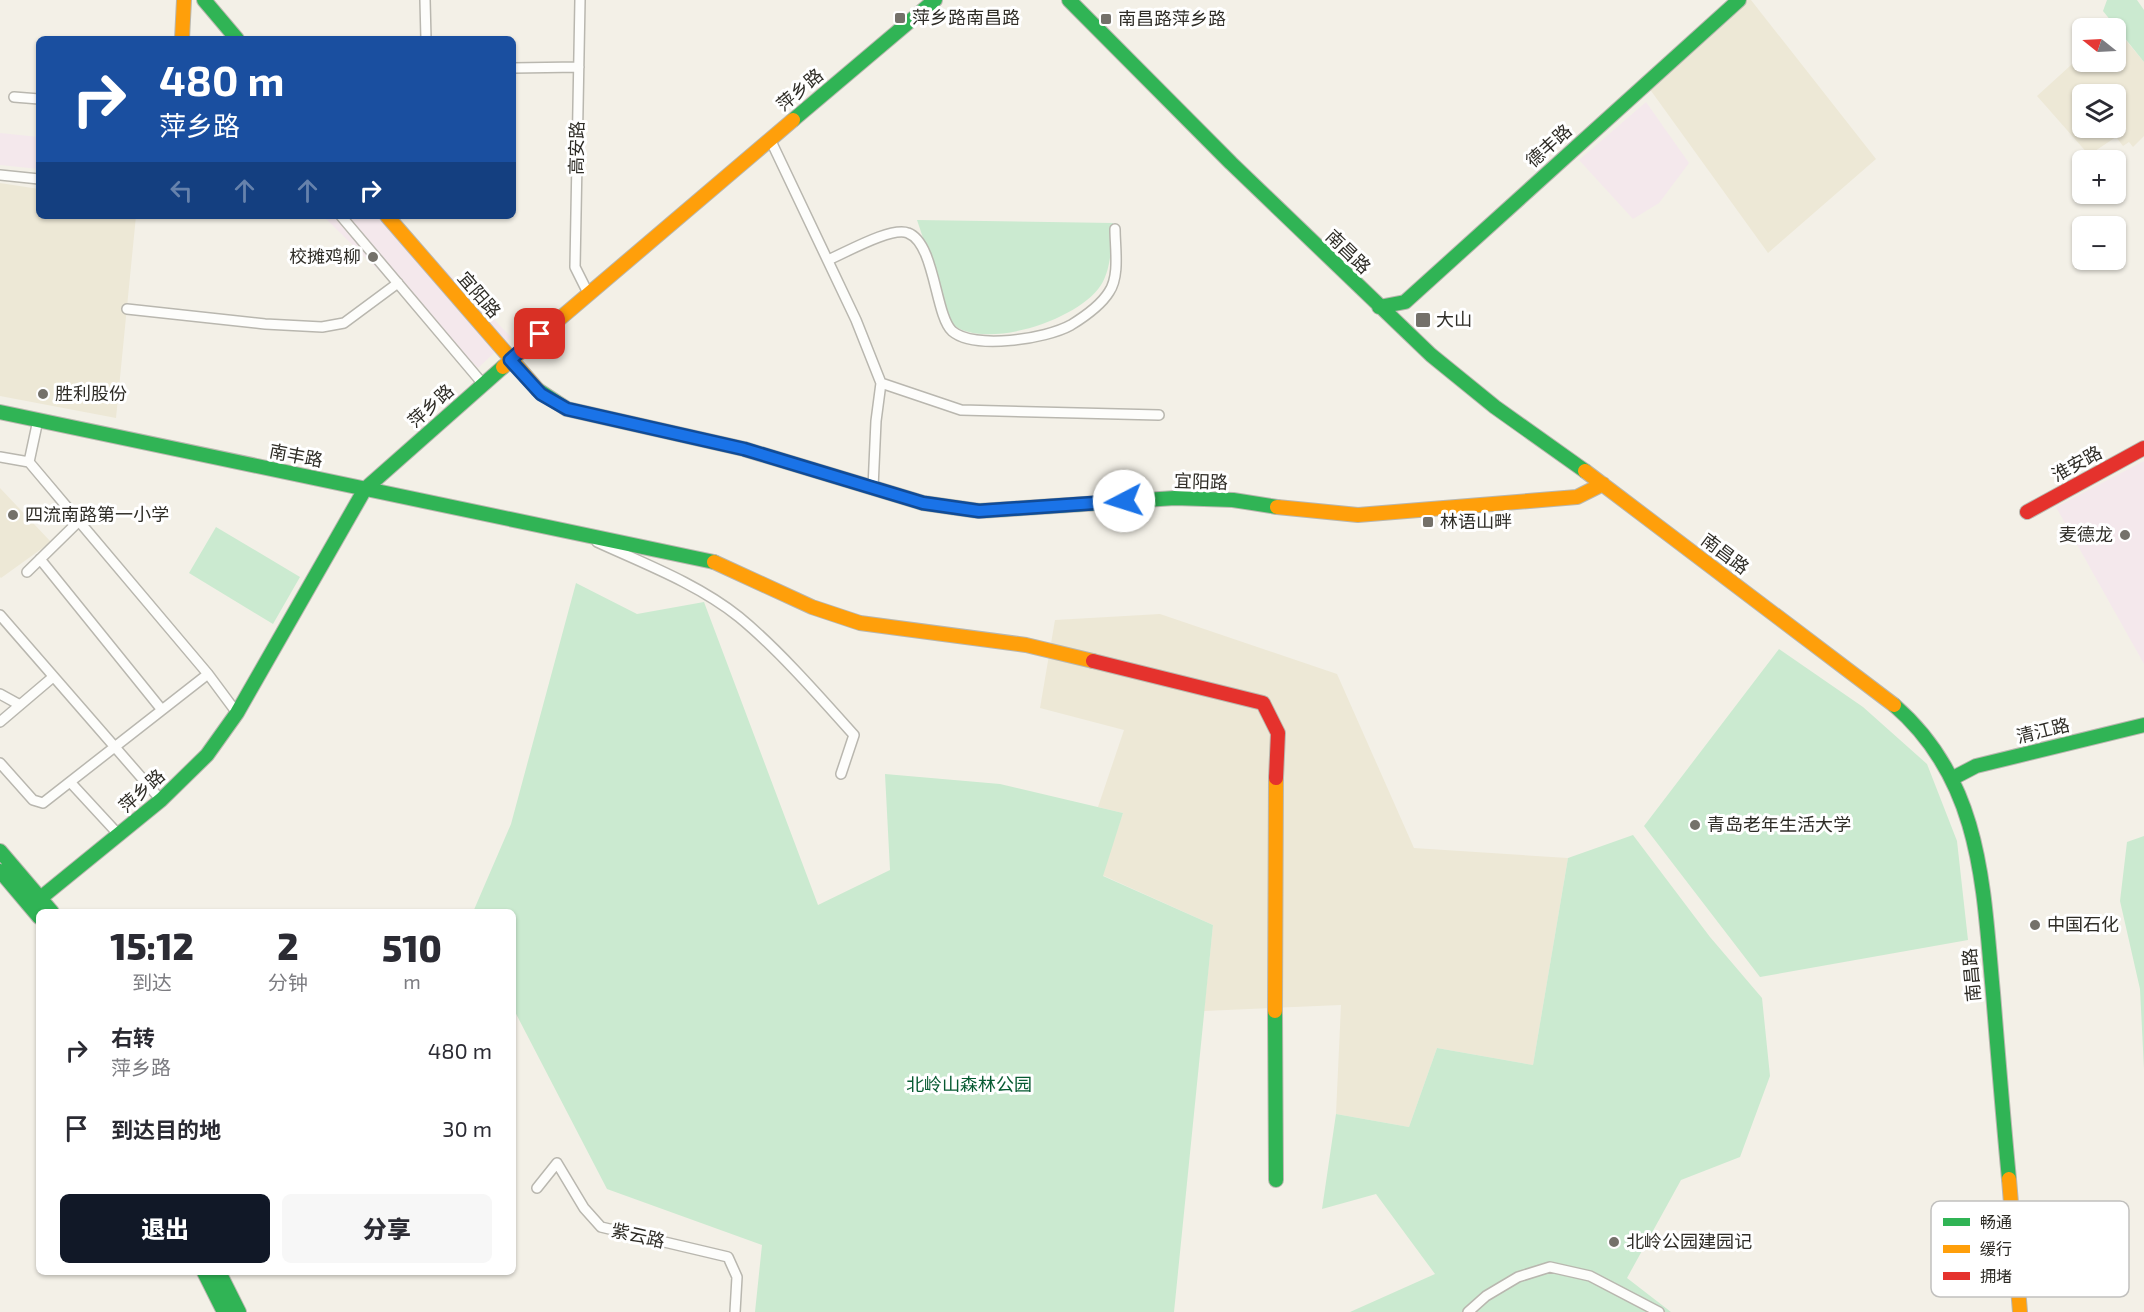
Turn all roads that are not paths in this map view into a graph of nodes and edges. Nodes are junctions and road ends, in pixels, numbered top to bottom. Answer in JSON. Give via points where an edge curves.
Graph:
{"nodes":[{"id":1,"x":184,"y":0,"type":"edge"},
{"id":2,"x":204,"y":0,"type":"edge"},
{"id":3,"x":425,"y":0,"type":"edge"},
{"id":4,"x":580,"y":0,"type":"edge"},
{"id":5,"x":935,"y":0,"type":"edge"},
{"id":6,"x":1069,"y":0,"type":"edge"},
{"id":7,"x":1739,"y":0,"type":"edge"},
{"id":8,"x":182,"y":36,"type":"edge"},
{"id":9,"x":234,"y":36,"type":"edge"},
{"id":10,"x":426,"y":36,"type":"edge"},
{"id":11,"x":579,"y":67,"type":"junction"},
{"id":12,"x":516,"y":68,"type":"edge"},
{"id":13,"x":14,"y":97,"type":"dead end"},
{"id":14,"x":36,"y":99,"type":"edge"},
{"id":15,"x":770,"y":139,"type":"junction"},
{"id":16,"x":0,"y":175,"type":"edge"},
{"id":17,"x":36,"y":179,"type":"edge"},
{"id":18,"x":344,"y":219,"type":"edge"},
{"id":19,"x":390,"y":219,"type":"edge"},
{"id":20,"x":1115,"y":229,"type":"dead end"},
{"id":21,"x":828,"y":260,"type":"junction"},
{"id":22,"x":398,"y":283,"type":"junction"},
{"id":23,"x":588,"y":293,"type":"junction"},
{"id":24,"x":1379,"y":307,"type":"junction"},
{"id":25,"x":127,"y":309,"type":"dead end"},
{"id":26,"x":510,"y":360,"type":"junction"},
{"id":27,"x":881,"y":382,"type":"junction"},
{"id":28,"x":483,"y":384,"type":"junction"},
{"id":29,"x":0,"y":412,"type":"edge"},
{"id":30,"x":1159,"y":416,"type":"dead end"},
{"id":31,"x":38,"y":420,"type":"junction"},
{"id":32,"x":2144,"y":448,"type":"edge"},
{"id":33,"x":0,"y":457,"type":"edge"},
{"id":34,"x":29,"y":462,"type":"junction"},
{"id":35,"x":1603,"y":484,"type":"junction"},
{"id":36,"x":873,"y":488,"type":"junction"},
{"id":37,"x":365,"y":489,"type":"junction"},
{"id":38,"x":2027,"y":512,"type":"dead end"},
{"id":39,"x":79,"y":521,"type":"junction"},
{"id":40,"x":585,"y":537,"type":"junction"},
{"id":41,"x":40,"y":559,"type":"junction"},
{"id":42,"x":27,"y":572,"type":"dead end"},
{"id":43,"x":0,"y":615,"type":"edge"},
{"id":44,"x":207,"y":674,"type":"junction"},
{"id":45,"x":53,"y":677,"type":"junction"},
{"id":46,"x":0,"y":694,"type":"edge"},
{"id":47,"x":20,"y":705,"type":"junction"},
{"id":48,"x":162,"y":710,"type":"junction"},
{"id":49,"x":237,"y":713,"type":"junction"},
{"id":50,"x":0,"y":722,"type":"edge"},
{"id":51,"x":2144,"y":725,"type":"edge"},
{"id":52,"x":117,"y":747,"type":"junction"},
{"id":53,"x":0,"y":763,"type":"edge"},
{"id":54,"x":841,"y":774,"type":"dead end"},
{"id":55,"x":1953,"y":778,"type":"junction"},
{"id":56,"x":71,"y":783,"type":"junction"},
{"id":57,"x":161,"y":800,"type":"junction"},
{"id":58,"x":119,"y":835,"type":"junction"},
{"id":59,"x":0,"y":851,"type":"edge"},
{"id":60,"x":0,"y":871,"type":"edge"},
{"id":61,"x":36,"y":908,"type":"edge"},
{"id":62,"x":1276,"y":1180,"type":"dead end"},
{"id":63,"x":537,"y":1188,"type":"dead end"},
{"id":64,"x":2010,"y":1201,"type":"edge"},
{"id":65,"x":205,"y":1275,"type":"edge"},
{"id":66,"x":220,"y":1275,"type":"edge"},
{"id":67,"x":2019,"y":1297,"type":"edge"},
{"id":68,"x":223,"y":1311,"type":"edge"},
{"id":69,"x":239,"y":1312,"type":"edge"},
{"id":70,"x":735,"y":1312,"type":"edge"},
{"id":71,"x":1468,"y":1312,"type":"edge"},
{"id":72,"x":1659,"y":1312,"type":"edge"},
{"id":73,"x":2020,"y":1312,"type":"edge"}],
"edges":[{"from":1,"to":8,"type":"street"},
{"from":2,"to":9,"type":"street"},
{"from":3,"to":10,"type":"street"},
{"from":4,"to":11,"type":"street","name":"高安路"},
{"from":5,"to":15,"type":"street","name":"萍乡路"},
{"from":6,"to":24,"type":"street","name":"南昌路"},
{"from":7,"to":24,"type":"street","name":"德丰路","via":[[1405,302]]},
{"from":11,"to":12,"type":"street"},
{"from":11,"to":23,"type":"street","name":"高安路","via":[[575,267]]},
{"from":13,"to":14,"type":"street"},
{"from":15,"to":21,"type":"street"},
{"from":15,"to":23,"type":"street","name":"萍乡路"},
{"from":16,"to":17,"type":"street"},
{"from":18,"to":22,"type":"street"},
{"from":19,"to":26,"type":"street","name":"宜阳路"},
{"from":20,"to":21,"type":"street","via":[[1115,274],[1110,291],[1069,326],[1030,337],[978,342],[950,329],[923,246],[910,233],[898,230]]},
{"from":21,"to":27,"type":"street"},
{"from":22,"to":25,"type":"street","via":[[345,323],[322,327]]},
{"from":22,"to":28,"type":"street"},
{"from":23,"to":26,"type":"street","name":"萍乡路"},
{"from":24,"to":35,"type":"street","name":"南昌路","via":[[1495,407]]},
{"from":26,"to":28,"type":"street","name":"萍乡路"},
{"from":26,"to":36,"type":"street","name":"宜阳路","via":[[541,394],[567,409],[744,449]]},
{"from":27,"to":30,"type":"street","via":[[960,410]]},
{"from":27,"to":36,"type":"street"},
{"from":28,"to":37,"type":"street","name":"萍乡路"},
{"from":29,"to":31,"type":"street","name":"南丰路"},
{"from":31,"to":34,"type":"street"},
{"from":31,"to":37,"type":"street","name":"南丰路"},
{"from":32,"to":38,"type":"street","name":"淮安路"},
{"from":33,"to":34,"type":"street"},
{"from":34,"to":39,"type":"street"},
{"from":35,"to":36,"type":"street","name":"宜阳路","via":[[1577,497],[1358,515],[1233,500],[1175,498],[979,511],[923,503]]},
{"from":35,"to":55,"type":"street","name":"南昌路","via":[[1896,706],[1930,739]]},
{"from":37,"to":40,"type":"street","name":"南丰路"},
{"from":37,"to":49,"type":"street","name":"萍乡路"},
{"from":39,"to":41,"type":"street"},
{"from":39,"to":44,"type":"street"},
{"from":40,"to":54,"type":"street","via":[[682,581],[738,617],[854,735]]},
{"from":40,"to":62,"type":"street","name":"南丰路","via":[[717,563],[812,607],[860,623],[1026,645],[1263,704],[1278,733],[1274,833]]},
{"from":41,"to":42,"type":"street"},
{"from":41,"to":48,"type":"street"},
{"from":43,"to":45,"type":"street"},
{"from":44,"to":48,"type":"street"},
{"from":44,"to":49,"type":"street"},
{"from":45,"to":47,"type":"street"},
{"from":45,"to":52,"type":"street"},
{"from":46,"to":47,"type":"street"},
{"from":47,"to":50,"type":"street"},
{"from":48,"to":52,"type":"street"},
{"from":49,"to":57,"type":"street","name":"萍乡路","via":[[207,755]]},
{"from":51,"to":55,"type":"street","name":"清江路","via":[[1976,766]]},
{"from":52,"to":56,"type":"street"},
{"from":52,"to":57,"type":"street"},
{"from":53,"to":56,"type":"street","via":[[33,800],[43,803]]},
{"from":55,"to":64,"type":"street","name":"南昌路","via":[[1982,870]]},
{"from":56,"to":58,"type":"street"},
{"from":57,"to":58,"type":"street","name":"萍乡路"},
{"from":58,"to":61,"type":"street","name":"萍乡路"},
{"from":59,"to":61,"type":"street"},
{"from":60,"to":61,"type":"street"},
{"from":63,"to":70,"type":"street","name":"紫云路","via":[[557,1163],[584,1208],[601,1227],[728,1257],[737,1277]]},
{"from":65,"to":68,"type":"street"},
{"from":66,"to":69,"type":"street"},
{"from":67,"to":73,"type":"street","name":"南昌路"},
{"from":71,"to":72,"type":"street","via":[[1510,1282],[1550,1267],[1590,1276]]}]}
